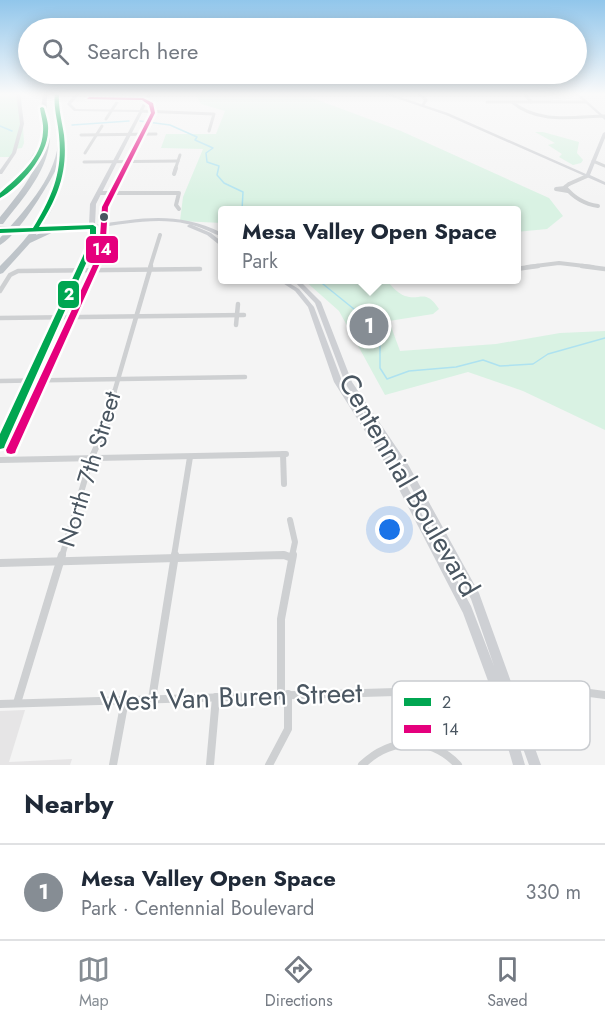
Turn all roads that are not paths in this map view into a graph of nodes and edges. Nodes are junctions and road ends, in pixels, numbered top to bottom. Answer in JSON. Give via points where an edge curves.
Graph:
{"nodes":[{"id":1,"x":21,"y":129,"type":"edge"},
{"id":2,"x":46,"y":129,"type":"edge"},
{"id":3,"x":59,"y":129,"type":"edge"},
{"id":4,"x":100,"y":129,"type":"edge"},
{"id":5,"x":132,"y":129,"type":"edge"},
{"id":6,"x":480,"y":129,"type":"edge"},
{"id":7,"x":605,"y":133,"type":"edge"},
{"id":8,"x":156,"y":134,"type":"dead end"},
{"id":9,"x":47,"y":135,"type":"junction"},
{"id":10,"x":81,"y":135,"type":"dead end"},
{"id":11,"x":97,"y":135,"type":"junction"},
{"id":12,"x":129,"y":135,"type":"junction"},
{"id":13,"x":61,"y":142,"type":"junction"},
{"id":14,"x":602,"y":143,"type":"edge"},
{"id":15,"x":85,"y":153,"type":"dead end"},
{"id":16,"x":180,"y":155,"type":"dead end"},
{"id":17,"x":115,"y":161,"type":"junction"},
{"id":18,"x":178,"y":161,"type":"junction"},
{"id":19,"x":593,"y":161,"type":"junction"},
{"id":20,"x":84,"y":162,"type":"dead end"},
{"id":21,"x":605,"y":166,"type":"edge"},
{"id":22,"x":0,"y":173,"type":"edge"},
{"id":23,"x":174,"y":174,"type":"dead end"},
{"id":24,"x":587,"y":176,"type":"junction"},
{"id":25,"x":569,"y":184,"type":"joint"},
{"id":26,"x":605,"y":184,"type":"edge"},
{"id":27,"x":99,"y":193,"type":"junction"},
{"id":28,"x":0,"y":196,"type":"edge"},
{"id":29,"x":598,"y":206,"type":"dead end"},
{"id":30,"x":179,"y":209,"type":"dead end"},
{"id":31,"x":43,"y":217,"type":"junction"},
{"id":32,"x":128,"y":224,"type":"junction"},
{"id":33,"x":93,"y":227,"type":"junction"},
{"id":34,"x":35,"y":229,"type":"junction"},
{"id":35,"x":56,"y":229,"type":"junction"},
{"id":36,"x":1,"y":231,"type":"edge"},
{"id":37,"x":218,"y":233,"type":"edge"},
{"id":38,"x":160,"y":235,"type":"dead end"},
{"id":39,"x":218,"y":242,"type":"edge"},
{"id":40,"x":22,"y":246,"type":"junction"},
{"id":41,"x":521,"y":268,"type":"edge"},
{"id":42,"x":150,"y":269,"type":"junction"},
{"id":43,"x":200,"y":269,"type":"dead end"},
{"id":44,"x":605,"y":269,"type":"edge"},
{"id":45,"x":82,"y":270,"type":"junction"},
{"id":46,"x":0,"y":271,"type":"edge"},
{"id":47,"x":13,"y":272,"type":"joint"},
{"id":48,"x":288,"y":284,"type":"edge"},
{"id":49,"x":302,"y":284,"type":"edge"},
{"id":50,"x":0,"y":291,"type":"edge"},
{"id":51,"x":238,"y":304,"type":"dead end"},
{"id":52,"x":236,"y":315,"type":"junction"},
{"id":53,"x":244,"y":315,"type":"dead end"},
{"id":54,"x":136,"y":316,"type":"junction"},
{"id":55,"x":60,"y":317,"type":"junction"},
{"id":56,"x":0,"y":318,"type":"edge"},
{"id":57,"x":236,"y":325,"type":"dead end"},
{"id":58,"x":245,"y":376,"type":"dead end"},
{"id":59,"x":117,"y":379,"type":"junction"},
{"id":60,"x":31,"y":380,"type":"junction"},
{"id":61,"x":0,"y":381,"type":"edge"},
{"id":62,"x":0,"y":445,"type":"edge"},
{"id":63,"x":285,"y":454,"type":"joint"},
{"id":64,"x":190,"y":457,"type":"junction"},
{"id":65,"x":92,"y":459,"type":"junction"},
{"id":66,"x":0,"y":460,"type":"edge"},
{"id":67,"x":284,"y":484,"type":"dead end"},
{"id":68,"x":290,"y":520,"type":"dead end"},
{"id":69,"x":292,"y":558,"type":"junction"},
{"id":70,"x":174,"y":559,"type":"junction"},
{"id":71,"x":61,"y":562,"type":"junction"},
{"id":72,"x":0,"y":563,"type":"edge"},
{"id":73,"x":499,"y":681,"type":"edge"},
{"id":74,"x":501,"y":681,"type":"edge"},
{"id":75,"x":392,"y":692,"type":"edge"},
{"id":76,"x":590,"y":693,"type":"edge"},
{"id":77,"x":285,"y":695,"type":"junction"},
{"id":78,"x":605,"y":695,"type":"edge"},
{"id":79,"x":216,"y":697,"type":"junction"},
{"id":80,"x":152,"y":699,"type":"junction"},
{"id":81,"x":125,"y":700,"type":"junction"},
{"id":82,"x":17,"y":703,"type":"junction"},
{"id":83,"x":0,"y":704,"type":"edge"},
{"id":84,"x":392,"y":747,"type":"edge"},
{"id":85,"x":443,"y":750,"type":"edge"},
{"id":86,"x":516,"y":750,"type":"edge"},
{"id":87,"x":529,"y":750,"type":"edge"},
{"id":88,"x":113,"y":765,"type":"edge"},
{"id":89,"x":210,"y":765,"type":"edge"},
{"id":90,"x":269,"y":765,"type":"edge"},
{"id":91,"x":362,"y":765,"type":"edge"},
{"id":92,"x":458,"y":765,"type":"edge"},
{"id":93,"x":519,"y":765,"type":"edge"},
{"id":94,"x":535,"y":765,"type":"edge"}],
"edges":[{"from":1,"to":22,"type":"main road","via":[[15,153]]},
{"from":2,"to":9,"type":"highway"},
{"from":3,"to":13,"type":"highway"},
{"from":4,"to":11,"type":"street"},
{"from":5,"to":12,"type":"main road"},
{"from":6,"to":24,"type":"main road"},
{"from":7,"to":14,"type":"main road"},
{"from":8,"to":12,"type":"street"},
{"from":9,"to":28,"type":"highway","via":[[30,165]]},
{"from":9,"to":36,"type":"highway","via":[[39,168]]},
{"from":10,"to":11,"type":"street"},
{"from":11,"to":12,"type":"street"},
{"from":11,"to":15,"type":"street"},
{"from":12,"to":17,"type":"main road"},
{"from":13,"to":31,"type":"highway","via":[[61,183]]},
{"from":13,"to":36,"type":"highway","via":[[48,178],[18,221]]},
{"from":14,"to":19,"type":"main road"},
{"from":16,"to":18,"type":"street"},
{"from":17,"to":18,"type":"street"},
{"from":17,"to":20,"type":"street"},
{"from":17,"to":27,"type":"main road"},
{"from":18,"to":23,"type":"street"},
{"from":19,"to":21,"type":"street"},
{"from":19,"to":24,"type":"main road"},
{"from":24,"to":25,"type":"street"},
{"from":24,"to":26,"type":"main road"},
{"from":25,"to":29,"type":"street","via":[[567,190],[588,205]]},
{"from":27,"to":30,"type":"street","via":[[178,193]]},
{"from":27,"to":33,"type":"main road","via":[[92,207]]},
{"from":31,"to":34,"type":"highway"},
{"from":31,"to":35,"type":"highway","via":[[46,224]]},
{"from":32,"to":33,"type":"main road"},
{"from":32,"to":37,"type":"main road","via":[[175,220],[199,224]]},
{"from":32,"to":39,"type":"main road","via":[[189,226]]},
{"from":33,"to":35,"type":"main road"},
{"from":33,"to":45,"type":"main road","via":[[92,244]]},
{"from":34,"to":35,"type":"main road"},
{"from":34,"to":36,"type":"main road"},
{"from":34,"to":40,"type":"highway"},
{"from":35,"to":40,"type":"highway"},
{"from":38,"to":42,"type":"street","name":"North 7th Street"},
{"from":40,"to":46,"type":"highway"},
{"from":41,"to":44,"type":"street","via":[[559,263]]},
{"from":42,"to":43,"type":"street"},
{"from":42,"to":45,"type":"street"},
{"from":42,"to":54,"type":"street","name":"North 7th Street"},
{"from":45,"to":47,"type":"street"},
{"from":45,"to":55,"type":"main road"},
{"from":47,"to":50,"type":"street"},
{"from":48,"to":73,"type":"main road","name":"Centennial Boulevard","via":[[311,307],[332,368],[412,502]]},
{"from":49,"to":74,"type":"main road","name":"Centennial Boulevard","via":[[318,302],[349,383],[406,469],[476,597]]},
{"from":51,"to":52,"type":"street"},
{"from":52,"to":53,"type":"street"},
{"from":52,"to":54,"type":"street"},
{"from":52,"to":57,"type":"street"},
{"from":54,"to":55,"type":"street"},
{"from":54,"to":59,"type":"street","name":"North 7th Street"},
{"from":55,"to":56,"type":"street"},
{"from":55,"to":60,"type":"main road"},
{"from":58,"to":59,"type":"street"},
{"from":59,"to":60,"type":"street"},
{"from":59,"to":65,"type":"street","name":"North 7th Street","via":[[108,421]]},
{"from":60,"to":61,"type":"street"},
{"from":60,"to":62,"type":"main road"},
{"from":63,"to":64,"type":"street"},
{"from":63,"to":67,"type":"street"},
{"from":64,"to":65,"type":"street"},
{"from":64,"to":70,"type":"street"},
{"from":65,"to":66,"type":"street"},
{"from":65,"to":71,"type":"street","name":"North 7th Street"},
{"from":68,"to":69,"type":"street"},
{"from":69,"to":70,"type":"street","via":[[284,555]]},
{"from":69,"to":77,"type":"street","via":[[281,619]]},
{"from":70,"to":71,"type":"street"},
{"from":70,"to":80,"type":"street"},
{"from":71,"to":72,"type":"street"},
{"from":71,"to":82,"type":"street","name":"North 7th Street"},
{"from":75,"to":77,"type":"street","name":"West Van Buren Street"},
{"from":76,"to":78,"type":"street","name":"West Van Buren Street"},
{"from":77,"to":79,"type":"street","name":"West Van Buren Street"},
{"from":77,"to":90,"type":"street","via":[[288,729]]},
{"from":79,"to":80,"type":"street","name":"West Van Buren Street"},
{"from":79,"to":89,"type":"street"},
{"from":80,"to":81,"type":"street","name":"West Van Buren Street"},
{"from":81,"to":82,"type":"street","name":"West Van Buren Street"},
{"from":81,"to":88,"type":"street"},
{"from":82,"to":83,"type":"street","name":"West Van Buren Street"},
{"from":84,"to":91,"type":"street","via":[[378,750]]},
{"from":85,"to":92,"type":"street"},
{"from":86,"to":93,"type":"main road","name":"Centennial Boulevard"},
{"from":87,"to":94,"type":"main road","name":"Centennial Boulevard"}]}
